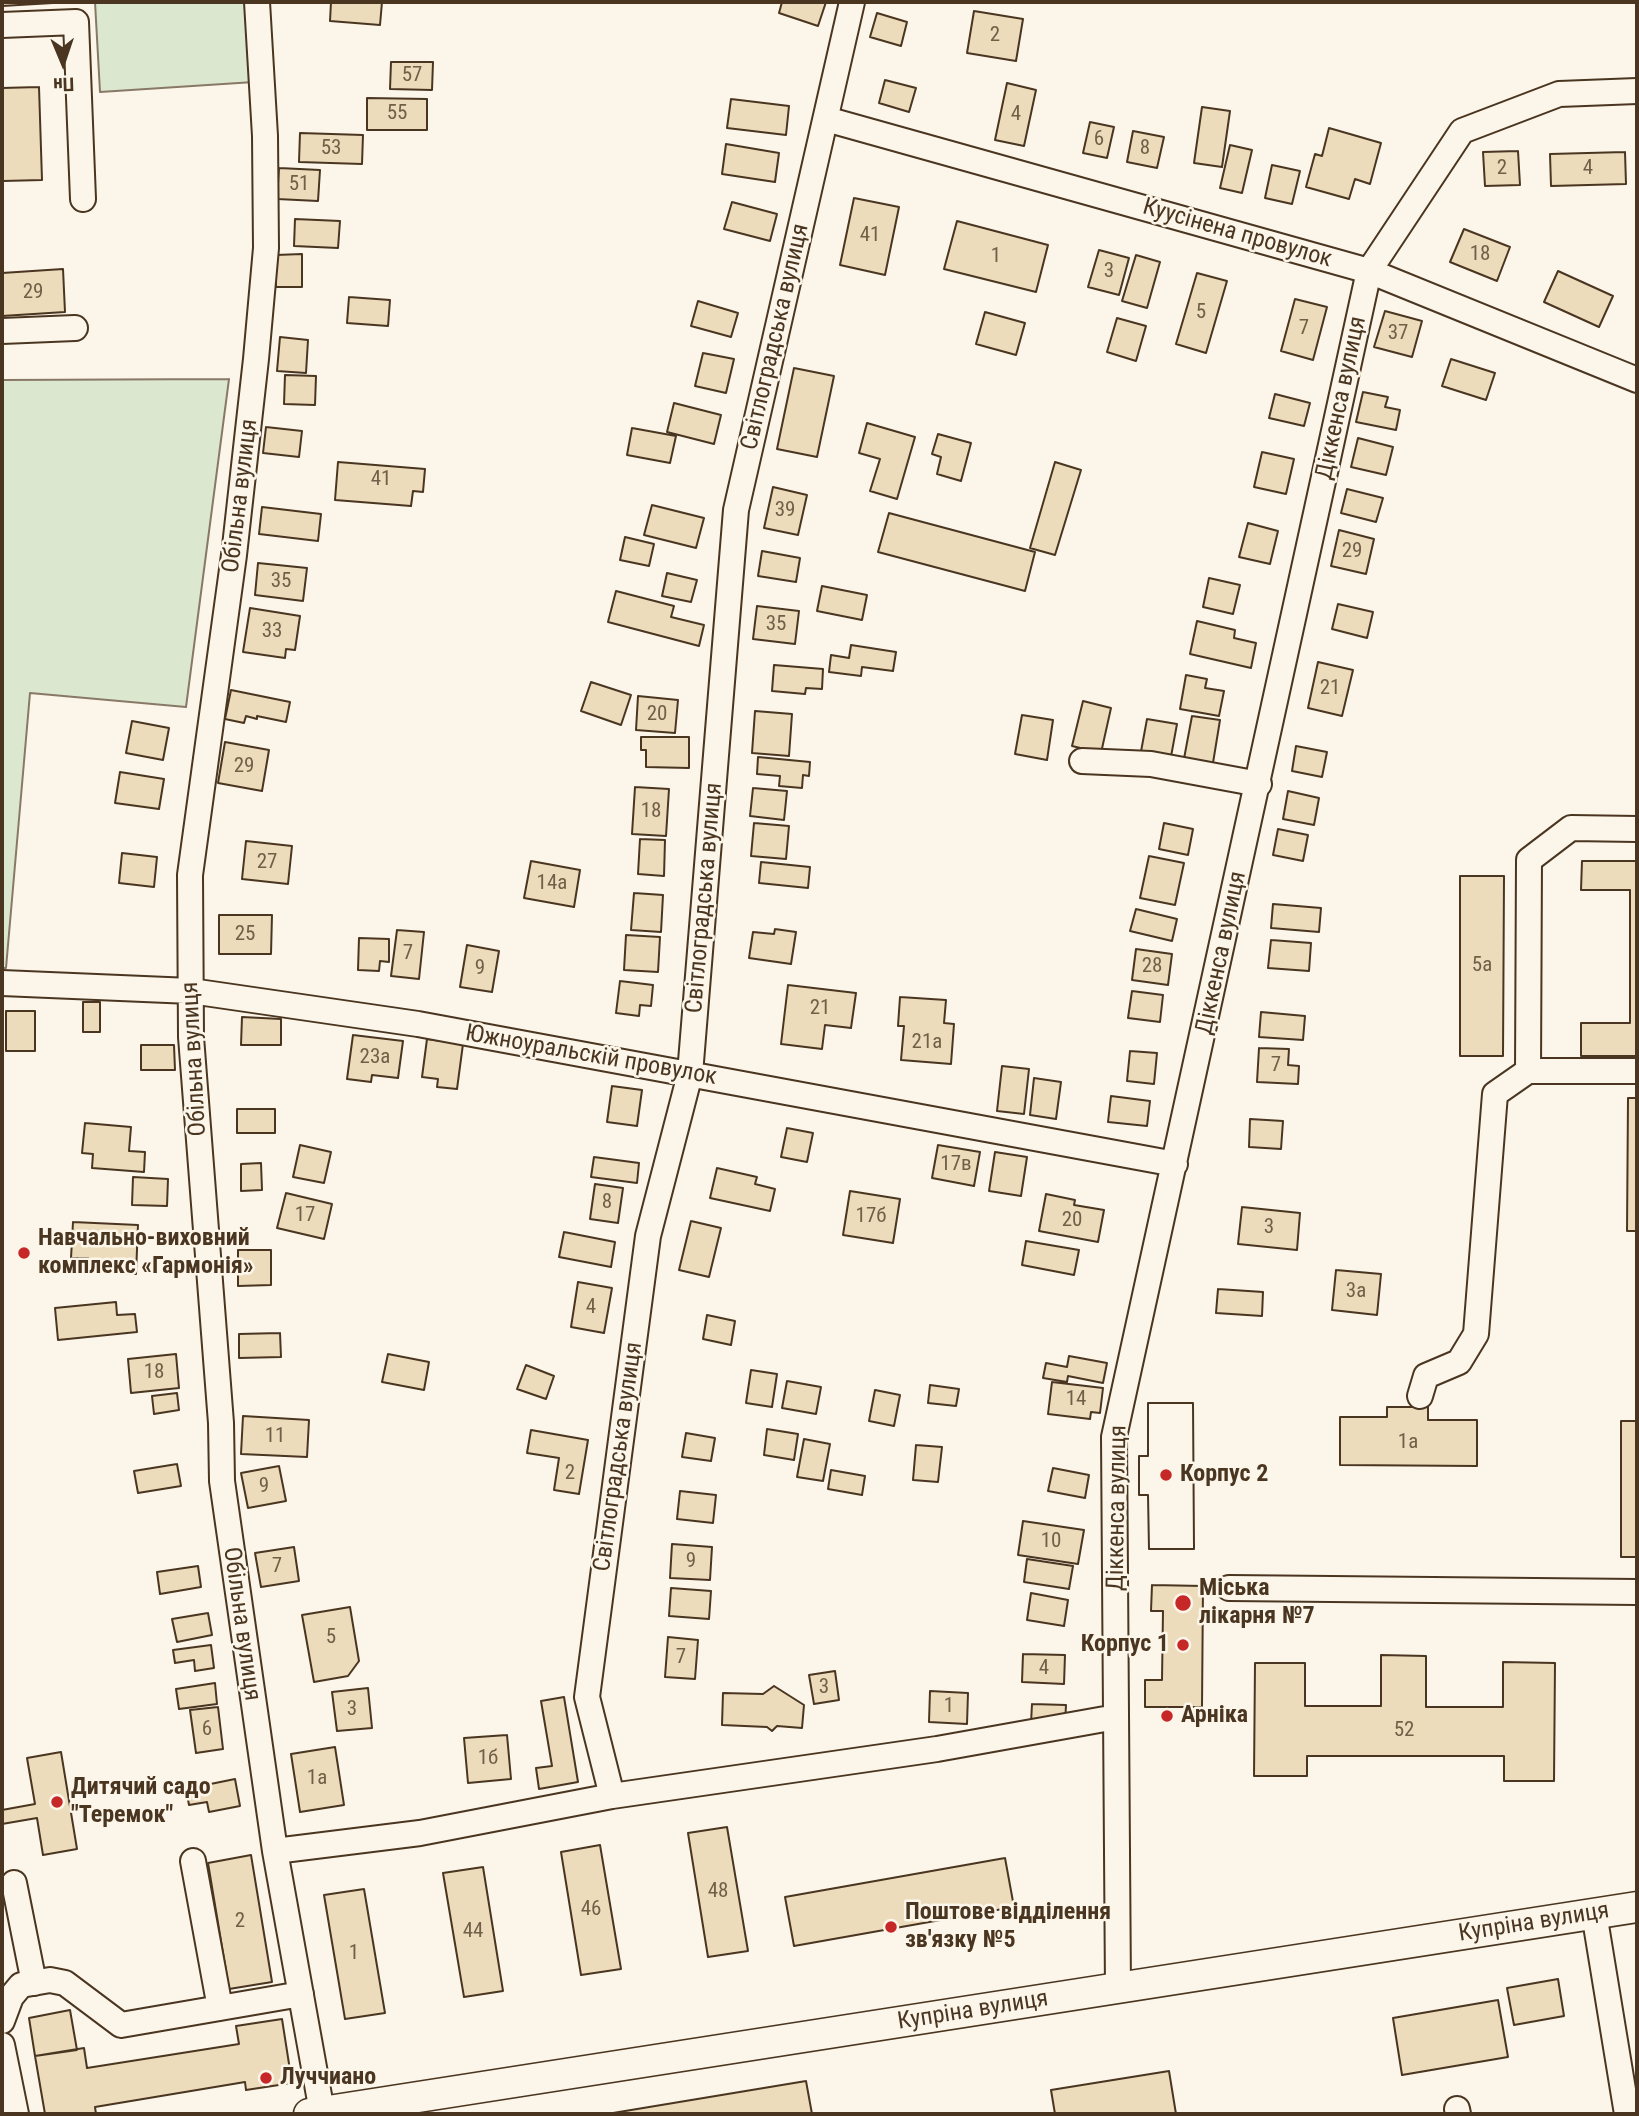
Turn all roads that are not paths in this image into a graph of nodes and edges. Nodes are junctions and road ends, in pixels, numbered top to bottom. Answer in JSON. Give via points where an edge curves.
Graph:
{"nodes":[{"id":1,"x":257,"y":2,"type":"edge"},
{"id":2,"x":852,"y":2,"type":"edge"},
{"id":3,"x":2,"y":25,"type":"edge"},
{"id":4,"x":1637,"y":92,"type":"edge"},
{"id":5,"x":826,"y":119,"type":"junction"},
{"id":6,"x":83,"y":199,"type":"dead end"},
{"id":7,"x":1369,"y":271,"type":"junction"},
{"id":8,"x":75,"y":328,"type":"dead end"},
{"id":9,"x":2,"y":331,"type":"edge"},
{"id":10,"x":1637,"y":380,"type":"edge"},
{"id":11,"x":1082,"y":761,"type":"dead end"},
{"id":12,"x":1258,"y":784,"type":"junction"},
{"id":13,"x":1637,"y":829,"type":"edge"},
{"id":14,"x":2,"y":983,"type":"edge"},
{"id":15,"x":191,"y":991,"type":"junction"},
{"id":16,"x":1528,"y":1070,"type":"junction"},
{"id":17,"x":1637,"y":1071,"type":"edge"},
{"id":18,"x":690,"y":1074,"type":"junction"},
{"id":19,"x":1175,"y":1164,"type":"junction"},
{"id":20,"x":1420,"y":1396,"type":"dead end"},
{"id":21,"x":1229,"y":1588,"type":"dead end"},
{"id":22,"x":1637,"y":1592,"type":"edge"},
{"id":23,"x":1116,"y":1717,"type":"junction"},
{"id":24,"x":612,"y":1796,"type":"junction"},
{"id":25,"x":275,"y":1851,"type":"junction"},
{"id":26,"x":193,"y":1861,"type":"dead end"},
{"id":27,"x":14,"y":1883,"type":"dead end"},
{"id":28,"x":1637,"y":1906,"type":"edge"},
{"id":29,"x":1594,"y":1913,"type":"junction"},
{"id":30,"x":34,"y":1983,"type":"junction"},
{"id":31,"x":1118,"y":1989,"type":"junction"},
{"id":32,"x":301,"y":1994,"type":"junction"},
{"id":33,"x":220,"y":2008,"type":"junction"},
{"id":34,"x":2,"y":2021,"type":"edge"},
{"id":35,"x":2,"y":2045,"type":"edge"},
{"id":36,"x":316,"y":2113,"type":"edge"},
{"id":37,"x":16,"y":2114,"type":"edge"},
{"id":38,"x":1627,"y":2114,"type":"edge"}],
"edges":[{"from":1,"to":15,"type":"street","name":"Обільна вулиця","via":[[266,248],[234,555],[190,875]]},
{"from":2,"to":5,"type":"street","name":"Світлоградська вулиця"},
{"from":3,"to":6,"type":"street","via":[[76,22]]},
{"from":4,"to":7,"type":"street","name":"Діккенса вулиця","via":[[1559,94],[1462,131]]},
{"from":5,"to":7,"type":"street","name":"Куусінена провулок"},
{"from":5,"to":18,"type":"street","name":"Світлоградська вулиця","via":[[736,510]]},
{"from":7,"to":10,"type":"street","name":"Куусінена провулок"},
{"from":7,"to":12,"type":"street","name":"Діккенса вулиця"},
{"from":8,"to":9,"type":"street"},
{"from":11,"to":12,"type":"street","via":[[1151,764]]},
{"from":12,"to":19,"type":"street","name":"Діккенса вулиця"},
{"from":13,"to":16,"type":"street","via":[[1571,828],[1529,860]]},
{"from":14,"to":15,"type":"street","name":"Южноуральскій провулок"},
{"from":15,"to":18,"type":"street","name":"Южноуральскій провулок","via":[[418,1024]]},
{"from":15,"to":25,"type":"street","name":"Обільна вулиця","via":[[222,1481]]},
{"from":16,"to":17,"type":"street"},
{"from":16,"to":20,"type":"street","via":[[1494,1094],[1476,1334],[1459,1362],[1426,1376]]},
{"from":18,"to":19,"type":"street","name":"Южноуральскій провулок"},
{"from":18,"to":24,"type":"street","name":"Світлоградська вулиця","via":[[648,1236],[587,1697]]},
{"from":19,"to":23,"type":"street","name":"Діккенса вулиця","via":[[1115,1437]]},
{"from":21,"to":22,"type":"street"},
{"from":23,"to":24,"type":"street","via":[[937,1749]]},
{"from":23,"to":31,"type":"street","name":"Діккенса вулиця"},
{"from":24,"to":25,"type":"street","via":[[420,1832]]},
{"from":25,"to":32,"type":"street","name":"Обільна вулиця"},
{"from":26,"to":33,"type":"street"},
{"from":27,"to":30,"type":"street"},
{"from":28,"to":29,"type":"main road","name":"Купріна вулиця"},
{"from":29,"to":31,"type":"main road","name":"Купріна вулиця"},
{"from":29,"to":38,"type":"street"},
{"from":30,"to":33,"type":"street","via":[[65,1983],[121,2025]]},
{"from":30,"to":34,"type":"street","via":[[20,1985]]},
{"from":31,"to":36,"type":"main road","name":"Купріна вулиця"},
{"from":32,"to":33,"type":"street"},
{"from":32,"to":36,"type":"street","name":"Обільна вулиця"},
{"from":35,"to":37,"type":"street"}]}
